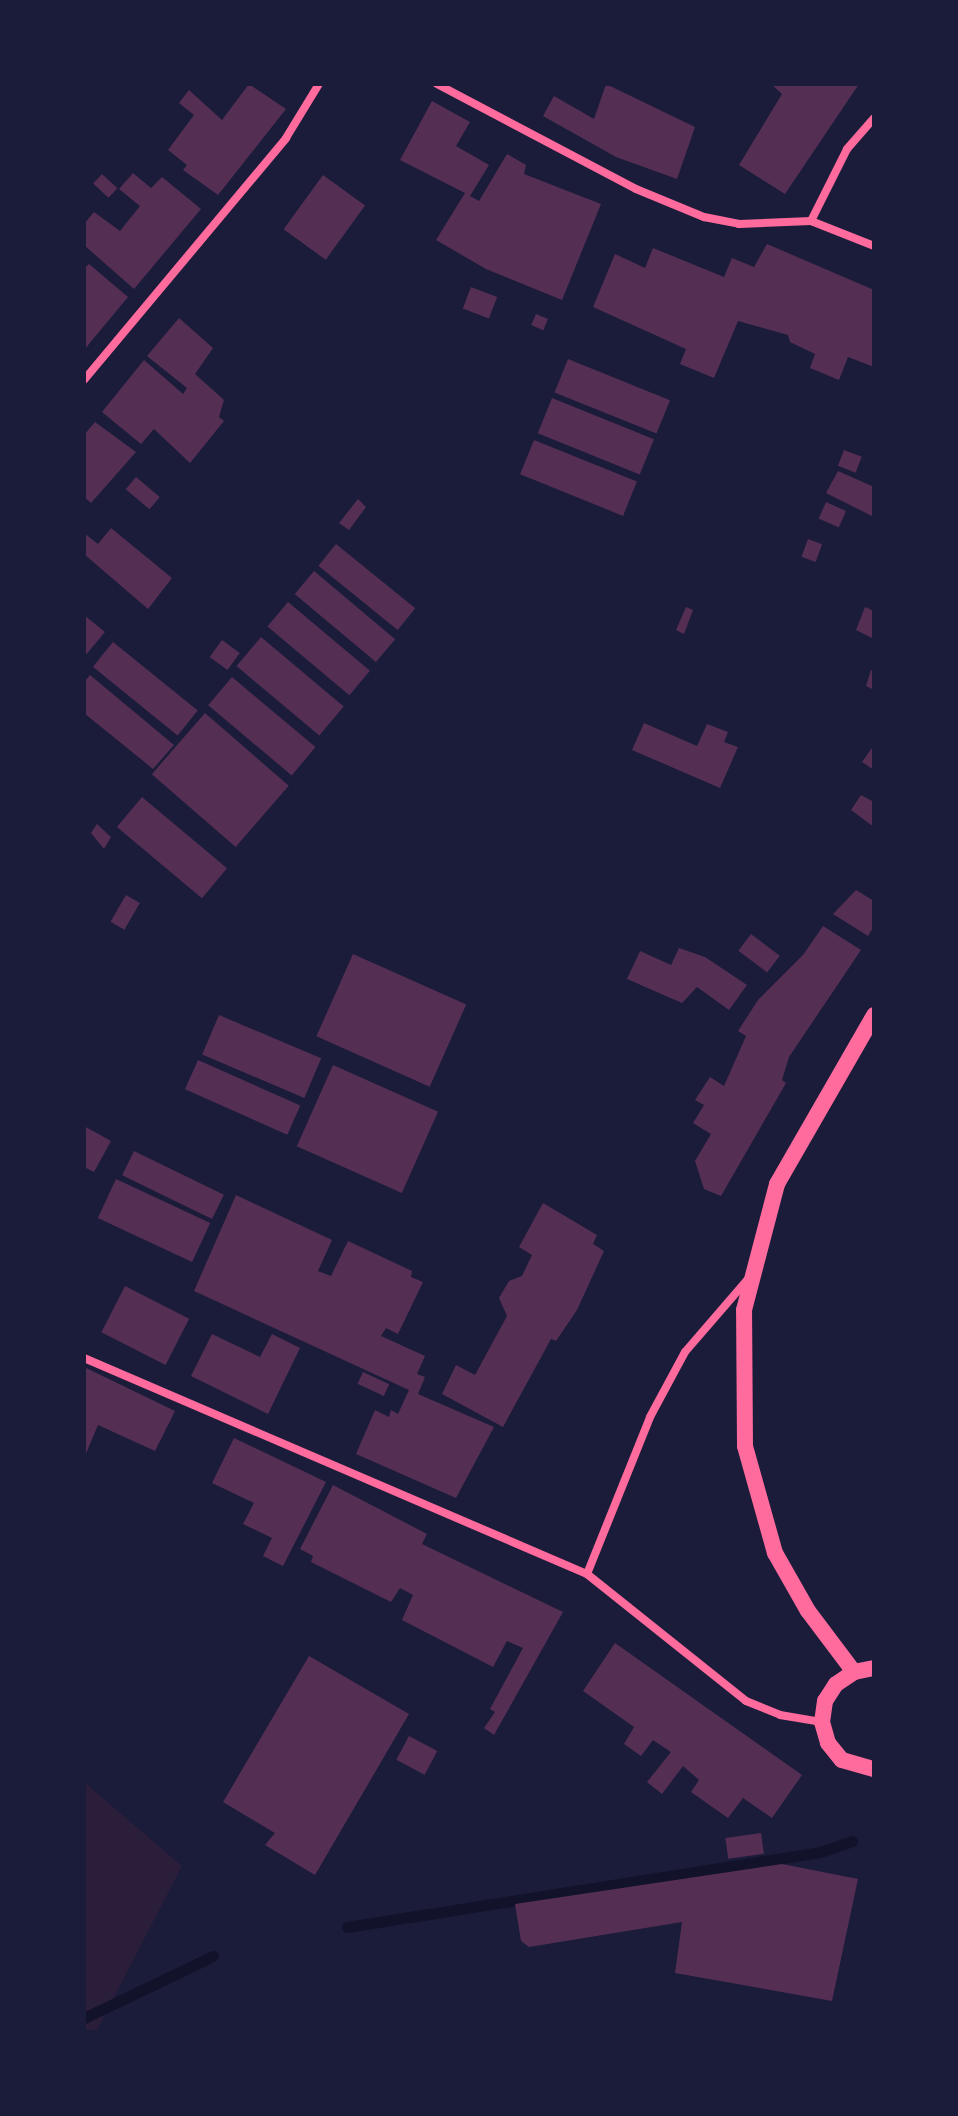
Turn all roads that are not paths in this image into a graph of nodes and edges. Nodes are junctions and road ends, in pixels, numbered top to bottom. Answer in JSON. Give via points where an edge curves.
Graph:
{"nodes":[{"id":1,"x":319,"y":84,"type":"edge"},
{"id":2,"x":437,"y":84,"type":"edge"},
{"id":3,"x":874,"y":118,"type":"edge"},
{"id":4,"x":811,"y":221,"type":"junction"},
{"id":5,"x":874,"y":246,"type":"edge"},
{"id":6,"x":84,"y":380,"type":"edge"},
{"id":7,"x":874,"y":1015,"type":"edge"},
{"id":8,"x":754,"y":1271,"type":"junction"},
{"id":9,"x":84,"y":1358,"type":"edge"},
{"id":10,"x":587,"y":1574,"type":"junction"},
{"id":11,"x":874,"y":1668,"type":"edge"},
{"id":12,"x":854,"y":1672,"type":"junction"},
{"id":13,"x":822,"y":1722,"type":"junction"},
{"id":14,"x":874,"y":1769,"type":"edge"}],
"edges":[{"from":1,"to":6,"type":"street","via":[[286,138]]},
{"from":2,"to":4,"type":"street","via":[[636,189],[704,217],[739,224]]},
{"from":3,"to":4,"type":"street","via":[[847,149]]},
{"from":4,"to":5,"type":"street"},
{"from":7,"to":8,"type":"main road","via":[[777,1184]]},
{"from":8,"to":10,"type":"street","via":[[685,1352],[650,1417]]},
{"from":8,"to":12,"type":"main road","via":[[744,1310],[745,1446],[775,1553],[808,1611]]},
{"from":9,"to":10,"type":"street"},
{"from":10,"to":13,"type":"street","via":[[746,1701]]},
{"from":11,"to":12,"type":"main road"},
{"from":12,"to":13,"type":"main road","via":[[825,1701]]},
{"from":13,"to":14,"type":"main road","via":[[828,1743],[842,1760]]}]}
